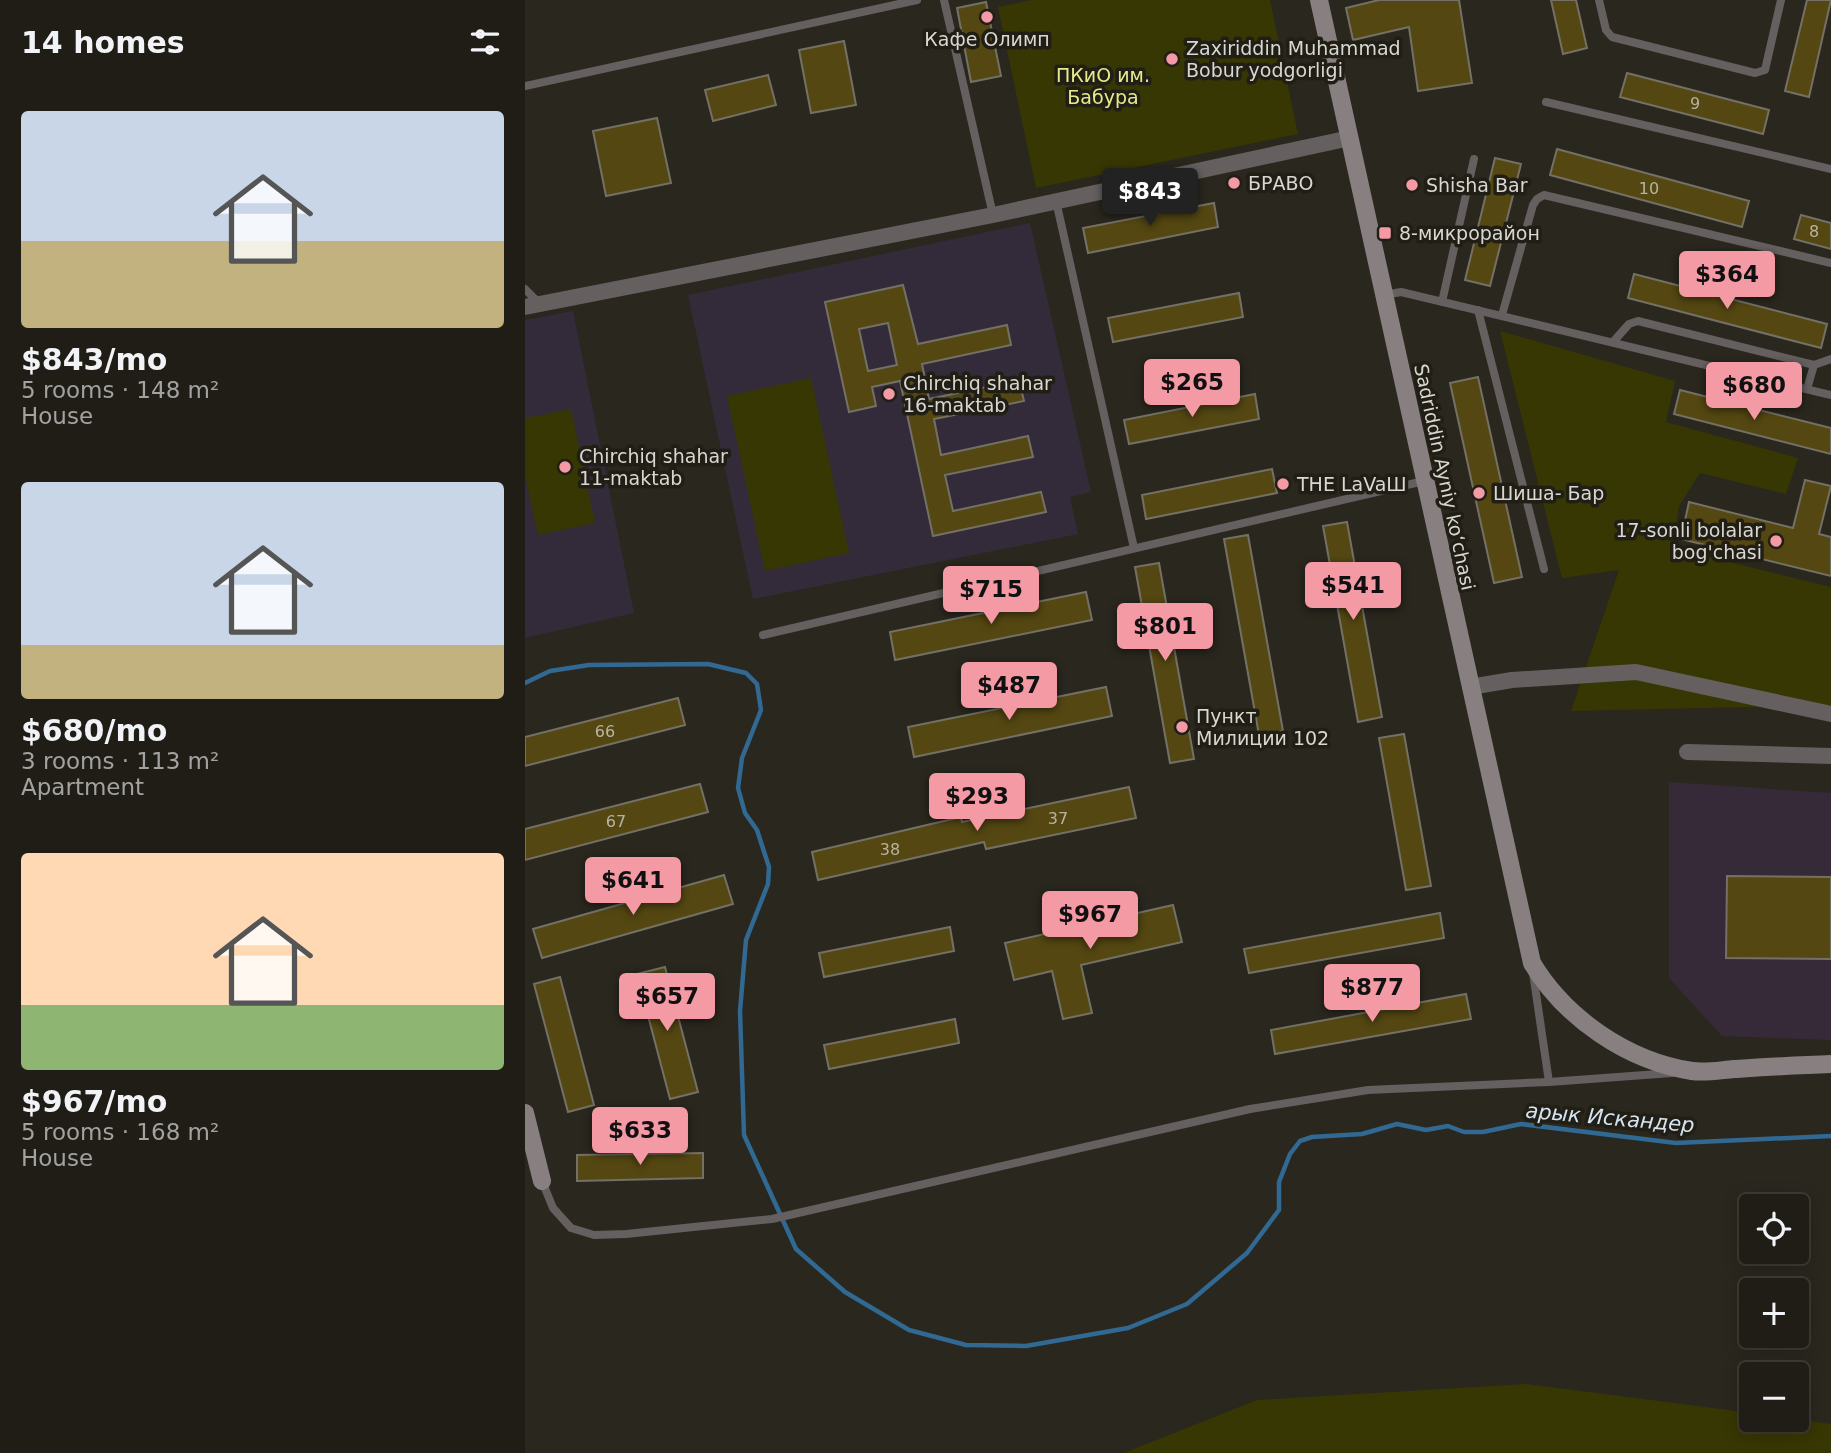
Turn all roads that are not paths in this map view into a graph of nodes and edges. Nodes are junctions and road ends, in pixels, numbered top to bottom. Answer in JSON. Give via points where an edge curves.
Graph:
{"nodes":[{"id":1,"x":917,"y":0,"type":"edge"},
{"id":2,"x":944,"y":0,"type":"edge"},
{"id":3,"x":1319,"y":0,"type":"edge"},
{"id":4,"x":1599,"y":0,"type":"edge"},
{"id":5,"x":1781,"y":0,"type":"edge"},
{"id":6,"x":525,"y":86,"type":"edge"},
{"id":7,"x":1546,"y":102,"type":"dead end"},
{"id":8,"x":1350,"y":138,"type":"junction"},
{"id":9,"x":1474,"y":159,"type":"dead end"},
{"id":10,"x":1831,"y":170,"type":"edge"},
{"id":11,"x":1056,"y":201,"type":"junction"},
{"id":12,"x":993,"y":215,"type":"junction"},
{"id":13,"x":1831,"y":263,"type":"edge"},
{"id":14,"x":525,"y":289,"type":"edge"},
{"id":15,"x":1384,"y":295,"type":"junction"},
{"id":16,"x":1442,"y":302,"type":"junction"},
{"id":17,"x":533,"y":305,"type":"edge"},
{"id":18,"x":1478,"y":310,"type":"junction"},
{"id":19,"x":1502,"y":315,"type":"junction"},
{"id":20,"x":1613,"y":342,"type":"junction"},
{"id":21,"x":1831,"y":360,"type":"edge"},
{"id":22,"x":1814,"y":365,"type":"junction"},
{"id":23,"x":1807,"y":389,"type":"junction"},
{"id":24,"x":1831,"y":395,"type":"edge"},
{"id":25,"x":1424,"y":481,"type":"junction"},
{"id":26,"x":1133,"y":548,"type":"junction"},
{"id":27,"x":1543,"y":569,"type":"dead end"},
{"id":28,"x":762,"y":635,"type":"dead end"},
{"id":29,"x":1470,"y":687,"type":"junction"},
{"id":30,"x":1831,"y":714,"type":"edge"},
{"id":31,"x":1687,"y":752,"type":"dead end"},
{"id":32,"x":1831,"y":756,"type":"edge"},
{"id":33,"x":1532,"y":963,"type":"junction"},
{"id":34,"x":1831,"y":1063,"type":"edge"},
{"id":35,"x":1694,"y":1072,"type":"junction"},
{"id":36,"x":1549,"y":1082,"type":"junction"},
{"id":37,"x":525,"y":1113,"type":"edge"},
{"id":38,"x":542,"y":1181,"type":"joint"}],
"edges":[{"from":1,"to":6,"type":"lane"},
{"from":2,"to":12,"type":"lane"},
{"from":3,"to":8,"type":"street","name":"Sadriddin Ayniy ko‘chasi"},
{"from":4,"to":5,"type":"lane","via":[[1612,37],[1755,73],[1765,70],[1769,60]]},
{"from":7,"to":10,"type":"lane"},
{"from":8,"to":11,"type":"street"},
{"from":8,"to":15,"type":"street","name":"Sadriddin Ayniy ko‘chasi"},
{"from":9,"to":16,"type":"lane"},
{"from":11,"to":12,"type":"street"},
{"from":11,"to":26,"type":"lane"},
{"from":12,"to":17,"type":"street"},
{"from":13,"to":19,"type":"lane","via":[[1544,195],[1533,205]]},
{"from":14,"to":17,"type":"lane"},
{"from":15,"to":16,"type":"lane","via":[[1401,292]]},
{"from":15,"to":25,"type":"street","name":"Sadriddin Ayniy ko‘chasi"},
{"from":16,"to":18,"type":"lane"},
{"from":18,"to":19,"type":"lane"},
{"from":18,"to":27,"type":"lane"},
{"from":19,"to":20,"type":"lane"},
{"from":20,"to":22,"type":"lane","via":[[1638,321]]},
{"from":20,"to":23,"type":"lane"},
{"from":21,"to":22,"type":"lane"},
{"from":22,"to":23,"type":"lane"},
{"from":23,"to":24,"type":"lane"},
{"from":25,"to":26,"type":"lane"},
{"from":25,"to":29,"type":"street","name":"Sadriddin Ayniy ko‘chasi"},
{"from":26,"to":28,"type":"lane"},
{"from":29,"to":30,"type":"street","via":[[1511,680],[1636,673]]},
{"from":29,"to":33,"type":"street","name":"Sadriddin Ayniy ko‘chasi"},
{"from":31,"to":32,"type":"street"},
{"from":33,"to":35,"type":"street","via":[[1544,984],[1598,1032],[1643,1056]]},
{"from":33,"to":36,"type":"lane"},
{"from":34,"to":35,"type":"street"},
{"from":35,"to":36,"type":"lane"},
{"from":36,"to":38,"type":"lane","via":[[1368,1090],[1250,1109],[772,1219],[610,1236],[587,1234],[565,1223]]},
{"from":37,"to":38,"type":"street"}]}
